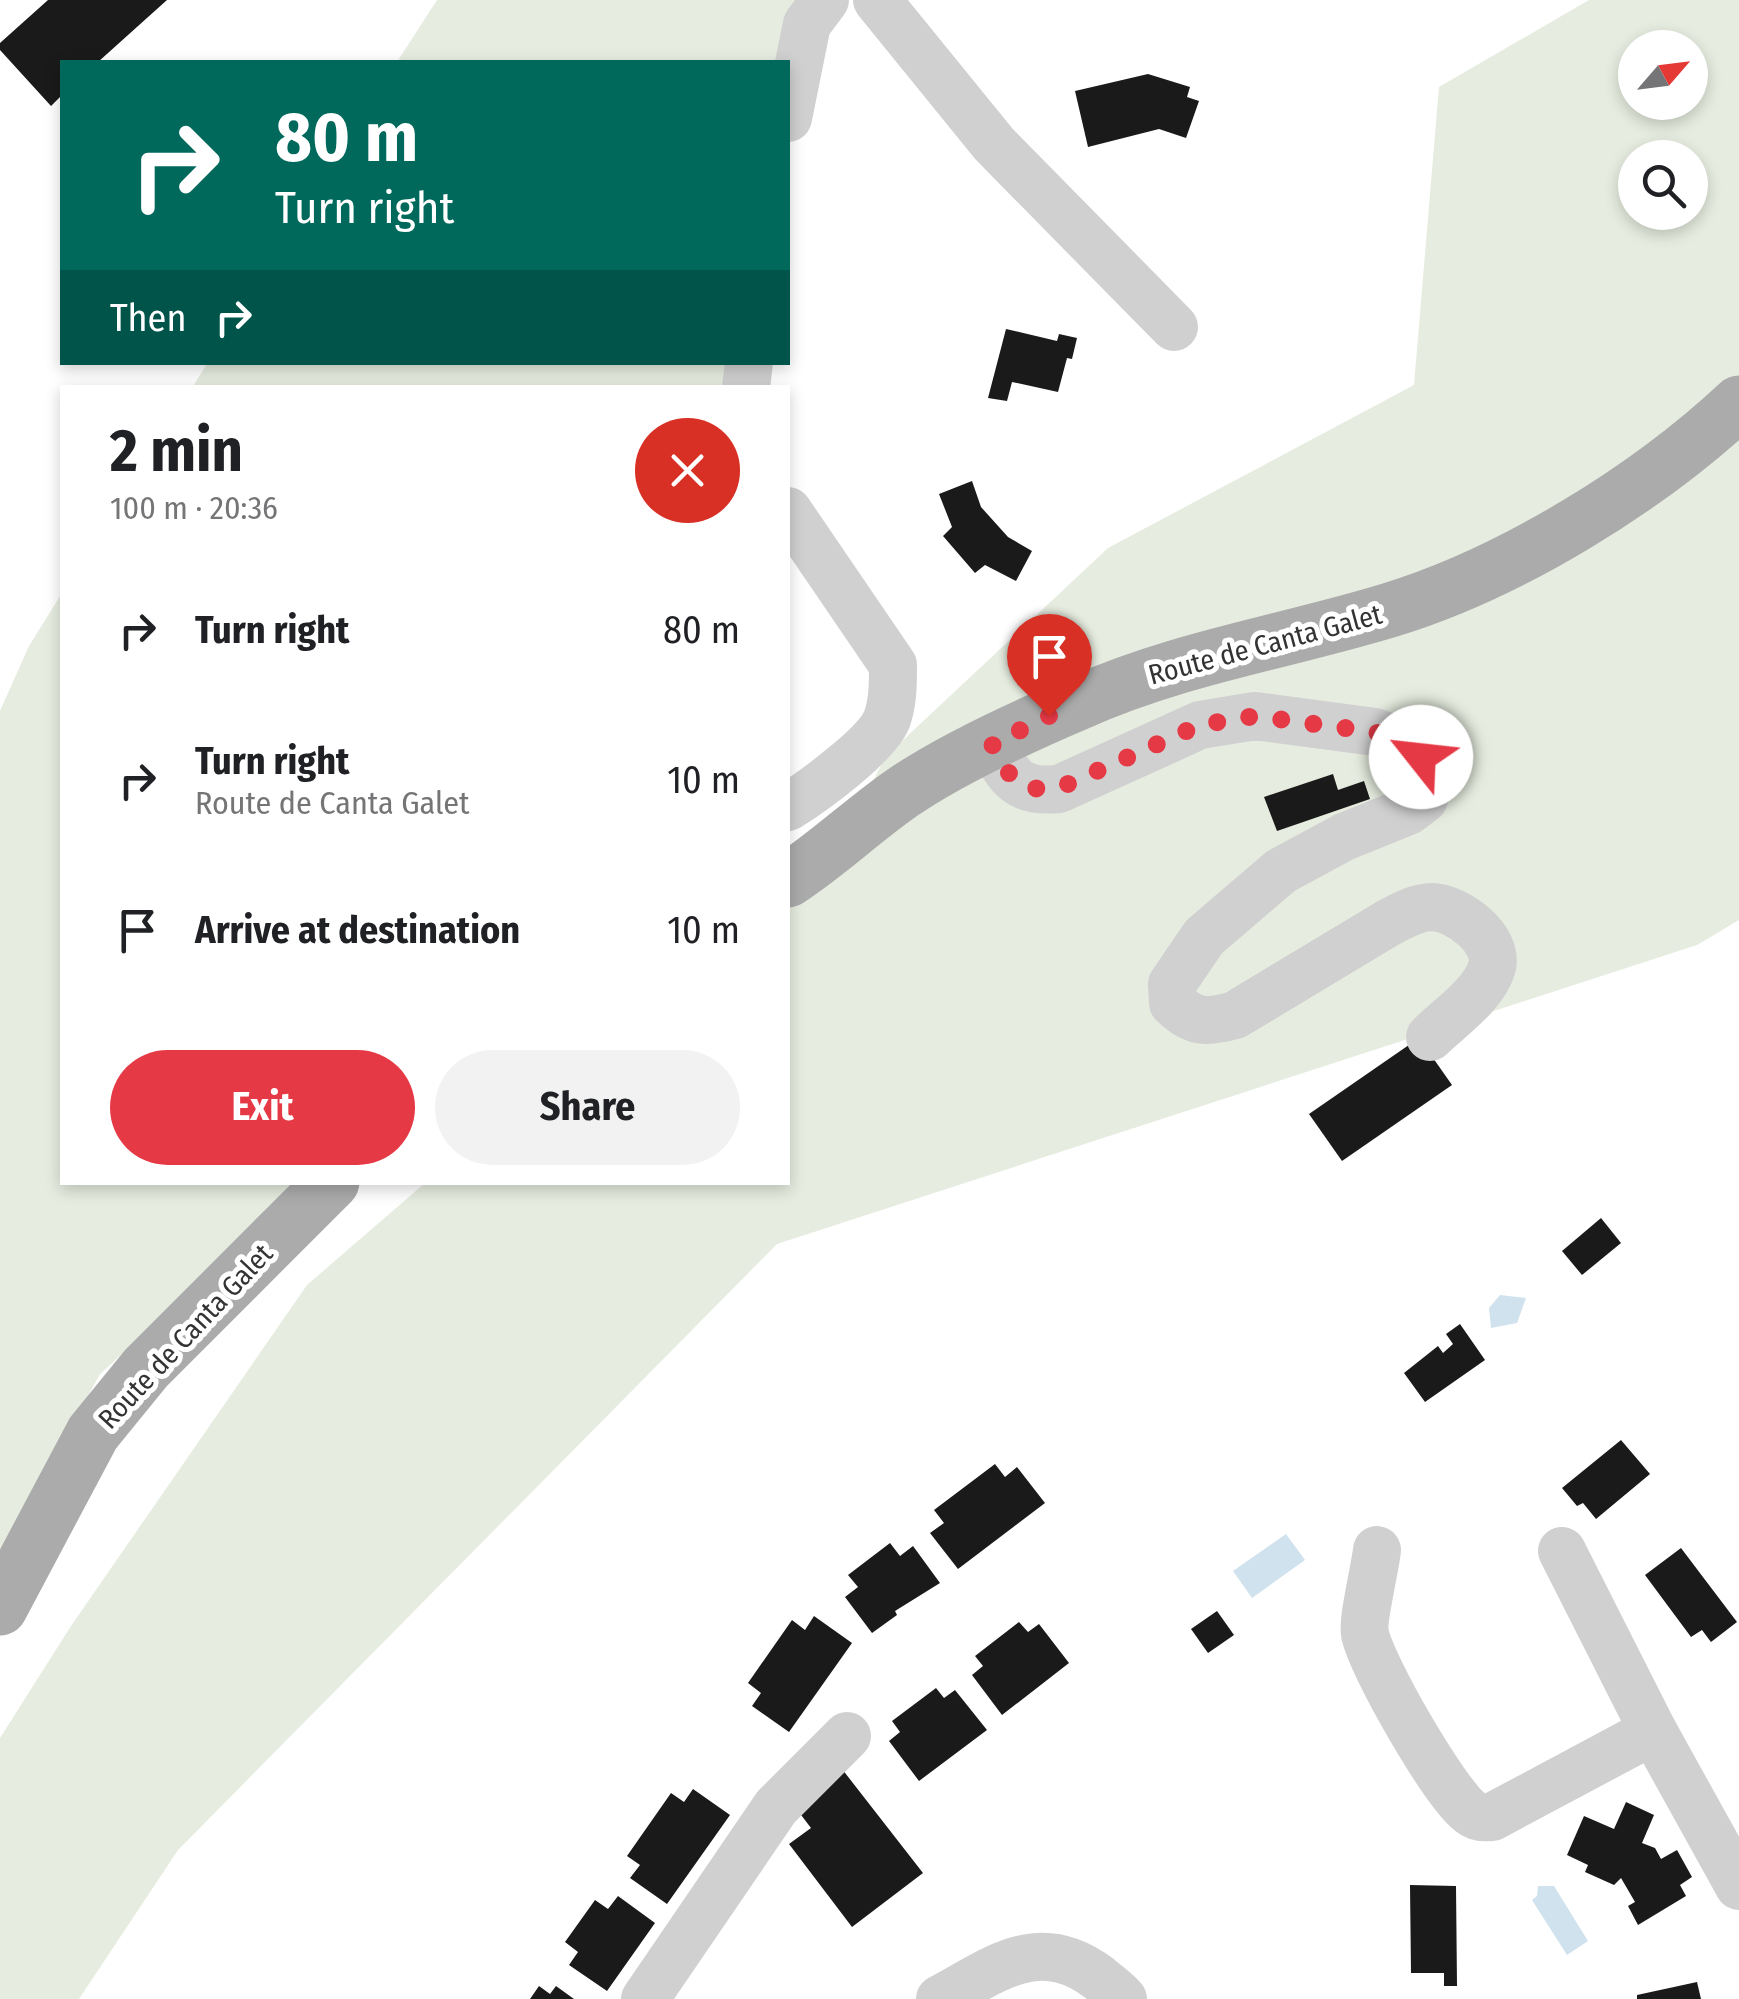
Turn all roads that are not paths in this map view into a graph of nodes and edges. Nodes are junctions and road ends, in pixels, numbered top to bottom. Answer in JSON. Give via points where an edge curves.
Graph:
{"nodes":[{"id":1,"x":824,"y":0,"type":"edge"},
{"id":2,"x":876,"y":0,"type":"edge"},
{"id":3,"x":790,"y":108,"type":"edge"},
{"id":4,"x":1174,"y":327,"type":"dead end"},
{"id":5,"x":1739,"y":403,"type":"edge"},
{"id":6,"x":790,"y":514,"type":"edge"},
{"id":7,"x":992,"y":744,"type":"junction"},
{"id":8,"x":790,"y":805,"type":"edge"},
{"id":9,"x":790,"y":878,"type":"edge"},
{"id":10,"x":1430,"y":1037,"type":"dead end"},
{"id":11,"x":329,"y":1185,"type":"edge"},
{"id":12,"x":1377,"y":1550,"type":"dead end"},
{"id":13,"x":1562,"y":1552,"type":"dead end"},
{"id":14,"x":0,"y":1608,"type":"edge"},
{"id":15,"x":1653,"y":1732,"type":"junction"},
{"id":16,"x":847,"y":1736,"type":"dead end"},
{"id":17,"x":1739,"y":1886,"type":"edge"},
{"id":18,"x":645,"y":1999,"type":"edge"},
{"id":19,"x":940,"y":1999,"type":"edge"},
{"id":20,"x":1122,"y":1999,"type":"edge"}],
"edges":[{"from":1,"to":3,"type":"street","via":[[807,24]]},
{"from":2,"to":4,"type":"street","via":[[994,144]]},
{"from":5,"to":7,"type":"main road","name":"Route de Canta Galet","via":[[1630,490],[1462,585],[1163,669]]},
{"from":6,"to":8,"type":"street","via":[[892,665],[893,691],[886,724],[856,756]]},
{"from":7,"to":9,"type":"main road","name":"Route de Canta Galet","via":[[904,791]]},
{"from":7,"to":10,"type":"street","via":[[1016,782],[1036,791],[1059,788],[1200,725],[1255,716],[1375,732],[1406,743],[1421,757],[1429,782],[1424,799],[1281,870],[1204,938],[1172,984],[1172,1002],[1188,1018],[1234,1016],[1388,922],[1432,907],[1476,928],[1491,949],[1492,966],[1482,986]]},
{"from":11,"to":14,"type":"main road","name":"Route de Canta Galet","via":[[146,1368],[93,1433]]},
{"from":12,"to":15,"type":"street","via":[[1364,1630],[1425,1754],[1470,1812],[1492,1817]]},
{"from":13,"to":15,"type":"street"},
{"from":15,"to":17,"type":"street"},
{"from":16,"to":18,"type":"street","via":[[776,1808]]},
{"from":19,"to":20,"type":"street","via":[[1007,1962],[1034,1955],[1064,1958]]}]}
